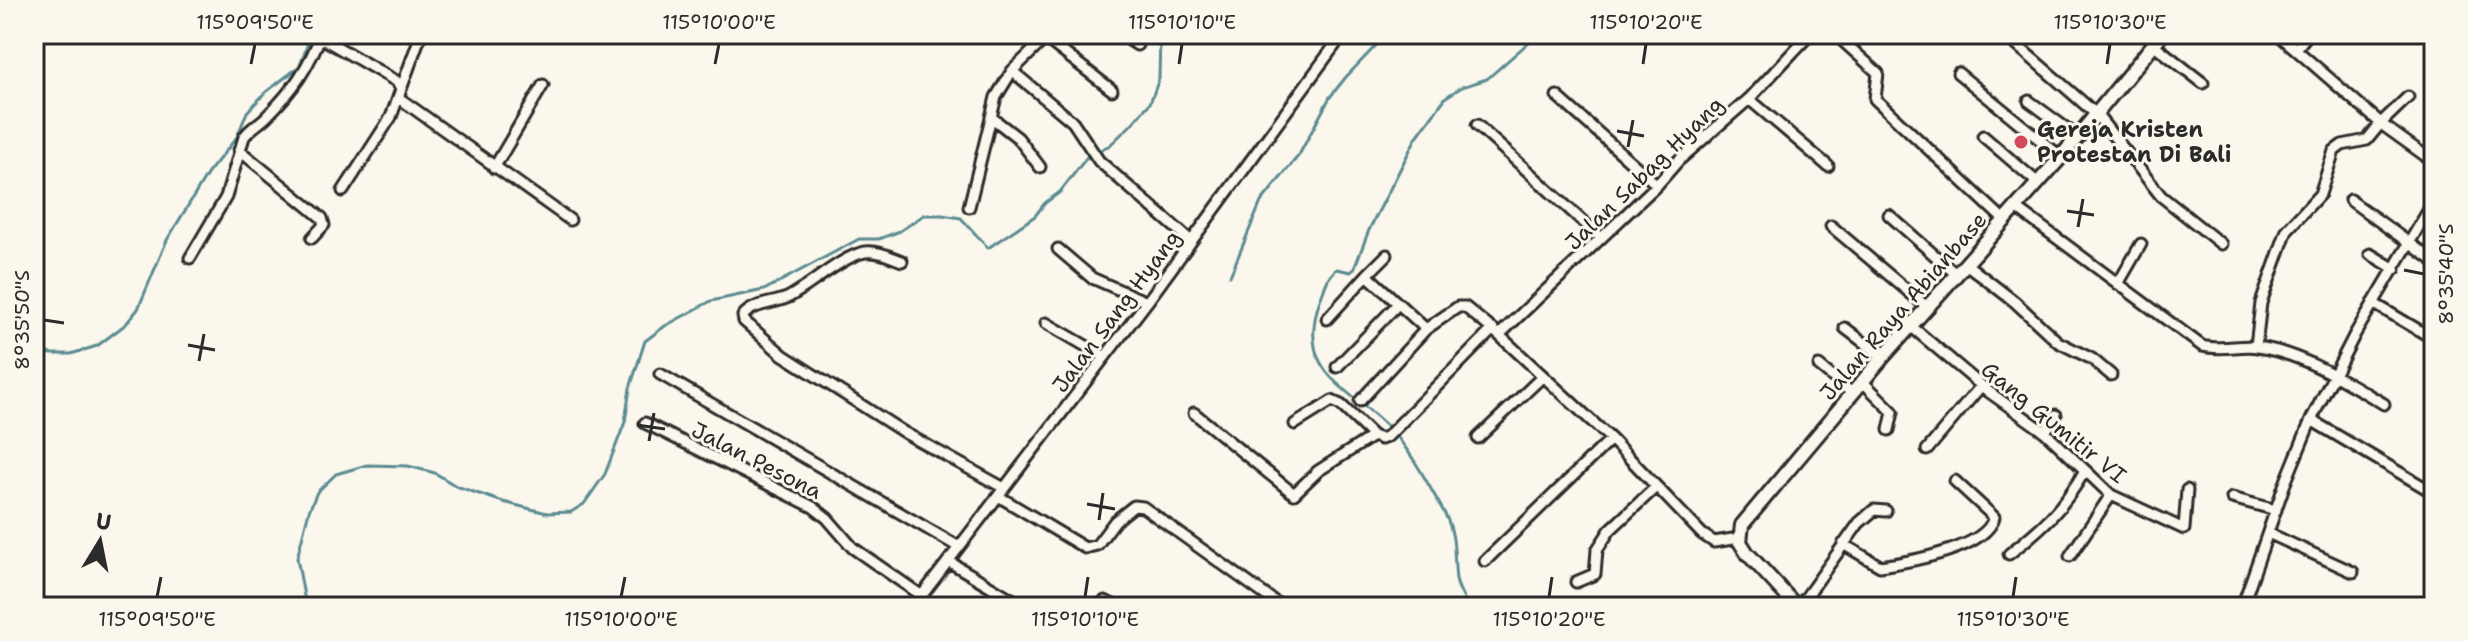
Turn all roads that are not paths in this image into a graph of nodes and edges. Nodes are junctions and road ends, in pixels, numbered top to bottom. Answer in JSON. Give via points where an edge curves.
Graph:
{"nodes":[{"id":1,"x":37,"y":34,"type":"edge"},
{"id":2,"x":421,"y":34,"type":"edge"},
{"id":3,"x":1120,"y":34,"type":"edge"},
{"id":4,"x":1343,"y":34,"type":"edge"},
{"id":5,"x":1810,"y":34,"type":"edge"},
{"id":6,"x":1835,"y":34,"type":"edge"},
{"id":7,"x":2004,"y":34,"type":"edge"},
{"id":8,"x":2278,"y":34,"type":"edge"},
{"id":9,"x":2308,"y":34,"type":"edge"},
{"id":10,"x":321,"y":35,"type":"edge"},
{"id":11,"x":1047,"y":36,"type":"edge"},
{"id":12,"x":2158,"y":39,"type":"edge"},
{"id":13,"x":34,"y":40,"type":"edge"},
{"id":14,"x":1137,"y":45,"type":"dead end"},
{"id":15,"x":2296,"y":49,"type":"junction"},
{"id":16,"x":1012,"y":71,"type":"junction"},
{"id":17,"x":1958,"y":73,"type":"dead end"},
{"id":18,"x":2203,"y":83,"type":"dead end"},
{"id":19,"x":543,"y":85,"type":"dead end"},
{"id":20,"x":1112,"y":90,"type":"dead end"},
{"id":21,"x":400,"y":93,"type":"junction"},
{"id":22,"x":1557,"y":96,"type":"dead end"},
{"id":23,"x":2408,"y":97,"type":"dead end"},
{"id":24,"x":1749,"y":99,"type":"junction"},
{"id":25,"x":2029,"y":101,"type":"dead end"},
{"id":26,"x":2096,"y":114,"type":"junction"},
{"id":27,"x":991,"y":117,"type":"junction"},
{"id":28,"x":2381,"y":123,"type":"junction"},
{"id":29,"x":1477,"y":125,"type":"dead end"},
{"id":30,"x":1983,"y":136,"type":"dead end"},
{"id":31,"x":2078,"y":137,"type":"junction"},
{"id":32,"x":239,"y":150,"type":"junction"},
{"id":33,"x":2061,"y":157,"type":"junction"},
{"id":34,"x":2434,"y":162,"type":"edge"},
{"id":35,"x":1828,"y":166,"type":"dead end"},
{"id":36,"x":1040,"y":167,"type":"dead end"},
{"id":37,"x":494,"y":168,"type":"junction"},
{"id":38,"x":2038,"y":183,"type":"junction"},
{"id":39,"x":1657,"y":185,"type":"junction"},
{"id":40,"x":343,"y":191,"type":"dead end"},
{"id":41,"x":2350,"y":200,"type":"dead end"},
{"id":42,"x":2434,"y":201,"type":"edge"},
{"id":43,"x":969,"y":207,"type":"dead end"},
{"id":44,"x":2015,"y":207,"type":"junction"},
{"id":45,"x":1889,"y":215,"type":"dead end"},
{"id":46,"x":570,"y":220,"type":"dead end"},
{"id":47,"x":2004,"y":220,"type":"junction"},
{"id":48,"x":1831,"y":226,"type":"dead end"},
{"id":49,"x":312,"y":238,"type":"dead end"},
{"id":50,"x":1601,"y":238,"type":"junction"},
{"id":51,"x":1191,"y":241,"type":"junction"},
{"id":52,"x":2141,"y":244,"type":"dead end"},
{"id":53,"x":2221,"y":244,"type":"dead end"},
{"id":54,"x":2410,"y":244,"type":"junction"},
{"id":55,"x":1058,"y":249,"type":"dead end"},
{"id":56,"x":2370,"y":254,"type":"dead end"},
{"id":57,"x":1387,"y":255,"type":"dead end"},
{"id":58,"x":190,"y":258,"type":"dead end"},
{"id":59,"x":902,"y":261,"type":"dead end"},
{"id":60,"x":2434,"y":261,"type":"edge"},
{"id":61,"x":1966,"y":264,"type":"junction"},
{"id":62,"x":2395,"y":269,"type":"junction"},
{"id":63,"x":1367,"y":275,"type":"junction"},
{"id":64,"x":1957,"y":275,"type":"junction"},
{"id":65,"x":2118,"y":284,"type":"junction"},
{"id":66,"x":1147,"y":302,"type":"junction"},
{"id":67,"x":2373,"y":303,"type":"junction"},
{"id":68,"x":1398,"y":304,"type":"junction"},
{"id":69,"x":1928,"y":308,"type":"junction"},
{"id":70,"x":1327,"y":319,"type":"dead end"},
{"id":71,"x":1046,"y":323,"type":"dead end"},
{"id":72,"x":1912,"y":327,"type":"junction"},
{"id":73,"x":1845,"y":328,"type":"dead end"},
{"id":74,"x":1426,"y":329,"type":"junction"},
{"id":75,"x":1496,"y":332,"type":"junction"},
{"id":76,"x":2432,"y":338,"type":"dead end"},
{"id":77,"x":2256,"y":346,"type":"junction"},
{"id":78,"x":1105,"y":357,"type":"junction"},
{"id":79,"x":1883,"y":357,"type":"junction"},
{"id":80,"x":1819,"y":366,"type":"dead end"},
{"id":81,"x":1337,"y":367,"type":"dead end"},
{"id":82,"x":660,"y":374,"type":"dead end"},
{"id":83,"x":2111,"y":375,"type":"dead end"},
{"id":84,"x":2334,"y":375,"type":"junction"},
{"id":85,"x":1543,"y":376,"type":"junction"},
{"id":86,"x":1862,"y":381,"type":"junction"},
{"id":87,"x":1981,"y":386,"type":"junction"},
{"id":88,"x":1852,"y":393,"type":"junction"},
{"id":89,"x":1360,"y":401,"type":"dead end"},
{"id":90,"x":2384,"y":404,"type":"dead end"},
{"id":91,"x":1194,"y":413,"type":"dead end"},
{"id":92,"x":2056,"y":415,"type":"dead end"},
{"id":93,"x":2311,"y":420,"type":"junction"},
{"id":94,"x":645,"y":423,"type":"dead end"},
{"id":95,"x":1295,"y":424,"type":"dead end"},
{"id":96,"x":1889,"y":430,"type":"dead end"},
{"id":97,"x":2045,"y":432,"type":"junction"},
{"id":98,"x":1373,"y":436,"type":"junction"},
{"id":99,"x":1478,"y":438,"type":"dead end"},
{"id":100,"x":1611,"y":439,"type":"junction"},
{"id":101,"x":1927,"y":450,"type":"dead end"},
{"id":102,"x":2084,"y":472,"type":"junction"},
{"id":103,"x":1955,"y":481,"type":"dead end"},
{"id":104,"x":1656,"y":487,"type":"junction"},
{"id":105,"x":2187,"y":490,"type":"dead end"},
{"id":106,"x":1001,"y":492,"type":"junction"},
{"id":107,"x":2434,"y":493,"type":"edge"},
{"id":108,"x":2111,"y":495,"type":"junction"},
{"id":109,"x":2232,"y":498,"type":"dead end"},
{"id":110,"x":2276,"y":510,"type":"junction"},
{"id":111,"x":1886,"y":511,"type":"dead end"},
{"id":112,"x":2268,"y":533,"type":"junction"},
{"id":113,"x":1739,"y":538,"type":"junction"},
{"id":114,"x":1843,"y":544,"type":"junction"},
{"id":115,"x":959,"y":547,"type":"junction"},
{"id":116,"x":2009,"y":554,"type":"dead end"},
{"id":117,"x":2070,"y":556,"type":"dead end"},
{"id":118,"x":948,"y":561,"type":"junction"},
{"id":119,"x":1485,"y":561,"type":"dead end"},
{"id":120,"x":2353,"y":572,"type":"dead end"},
{"id":121,"x":1576,"y":582,"type":"dead end"},
{"id":122,"x":922,"y":596,"type":"junction"},
{"id":123,"x":913,"y":607,"type":"edge"},
{"id":124,"x":1025,"y":607,"type":"edge"},
{"id":125,"x":1096,"y":607,"type":"edge"},
{"id":126,"x":1117,"y":607,"type":"edge"},
{"id":127,"x":1282,"y":607,"type":"edge"},
{"id":128,"x":1798,"y":607,"type":"edge"},
{"id":129,"x":2242,"y":607,"type":"edge"}],
"edges":[{"from":1,"to":13,"type":"street"},
{"from":2,"to":21,"type":"street"},
{"from":3,"to":14,"type":"street"},
{"from":4,"to":51,"type":"street","name":"Jalan Sang Hyang"},
{"from":5,"to":24,"type":"street","name":"Jalan Sabag Hyang"},
{"from":6,"to":47,"type":"street","via":[[1878,73],[1875,99]]},
{"from":7,"to":26,"type":"street"},
{"from":8,"to":15,"type":"street"},
{"from":9,"to":15,"type":"street"},
{"from":10,"to":21,"type":"street","via":[[396,81]]},
{"from":10,"to":32,"type":"street","via":[[297,83],[250,128]]},
{"from":11,"to":16,"type":"street"},
{"from":11,"to":20,"type":"street"},
{"from":12,"to":18,"type":"street"},
{"from":12,"to":26,"type":"main road","name":"Jalan Raya Abianbase"},
{"from":15,"to":28,"type":"street"},
{"from":16,"to":27,"type":"street"},
{"from":16,"to":51,"type":"street","via":[[1073,122],[1099,161]]},
{"from":17,"to":33,"type":"street"},
{"from":19,"to":37,"type":"street"},
{"from":21,"to":37,"type":"street"},
{"from":21,"to":40,"type":"street","via":[[391,117]]},
{"from":22,"to":39,"type":"street"},
{"from":23,"to":28,"type":"street"},
{"from":24,"to":35,"type":"street"},
{"from":24,"to":39,"type":"street","name":"Jalan Sabag Hyang"},
{"from":25,"to":31,"type":"street"},
{"from":26,"to":31,"type":"main road","name":"Jalan Raya Abianbase"},
{"from":26,"to":53,"type":"street","via":[[2161,196]]},
{"from":27,"to":36,"type":"street","via":[[1018,138]]},
{"from":27,"to":43,"type":"street"},
{"from":28,"to":34,"type":"street"},
{"from":28,"to":77,"type":"street","via":[[2367,140],[2334,151],[2320,194],[2287,230],[2261,303]]},
{"from":29,"to":50,"type":"street"},
{"from":30,"to":38,"type":"street"},
{"from":31,"to":33,"type":"main road","name":"Jalan Raya Abianbase"},
{"from":32,"to":49,"type":"street","via":[[322,218],[324,225]]},
{"from":32,"to":58,"type":"street","via":[[226,197]]},
{"from":33,"to":38,"type":"main road","name":"Jalan Raya Abianbase"},
{"from":37,"to":46,"type":"street"},
{"from":38,"to":44,"type":"main road","name":"Jalan Raya Abianbase"},
{"from":39,"to":50,"type":"street","name":"Jalan Sabag Hyang"},
{"from":41,"to":54,"type":"street"},
{"from":42,"to":54,"type":"street"},
{"from":44,"to":47,"type":"main road","name":"Jalan Raya Abianbase"},
{"from":44,"to":65,"type":"street"},
{"from":45,"to":64,"type":"street"},
{"from":47,"to":61,"type":"main road","name":"Jalan Raya Abianbase"},
{"from":48,"to":69,"type":"street"},
{"from":50,"to":75,"type":"street","name":"Jalan Sabag Hyang"},
{"from":51,"to":66,"type":"street","name":"Jalan Sang Hyang"},
{"from":52,"to":65,"type":"street"},
{"from":54,"to":60,"type":"street"},
{"from":54,"to":62,"type":"street"},
{"from":55,"to":66,"type":"street","via":[[1092,278]]},
{"from":56,"to":62,"type":"street"},
{"from":57,"to":63,"type":"street"},
{"from":59,"to":106,"type":"street","via":[[864,252],[784,299],[749,309],[744,321],[783,355]]},
{"from":61,"to":64,"type":"main road","name":"Jalan Raya Abianbase"},
{"from":61,"to":83,"type":"street","via":[[2058,342]]},
{"from":62,"to":67,"type":"street"},
{"from":63,"to":68,"type":"street"},
{"from":63,"to":70,"type":"street"},
{"from":64,"to":69,"type":"main road","name":"Jalan Raya Abianbase"},
{"from":65,"to":77,"type":"street","via":[[2202,346]]},
{"from":66,"to":78,"type":"street","name":"Jalan Sang Hyang"},
{"from":67,"to":76,"type":"street"},
{"from":67,"to":84,"type":"street"},
{"from":68,"to":74,"type":"street"},
{"from":68,"to":81,"type":"street"},
{"from":69,"to":72,"type":"main road","name":"Jalan Raya Abianbase"},
{"from":71,"to":78,"type":"street"},
{"from":72,"to":79,"type":"main road","name":"Jalan Raya Abianbase"},
{"from":72,"to":87,"type":"street","name":"Gang Gumitir VI"},
{"from":73,"to":79,"type":"street"},
{"from":74,"to":75,"type":"street","via":[[1461,306]]},
{"from":74,"to":89,"type":"street"},
{"from":75,"to":85,"type":"street"},
{"from":75,"to":98,"type":"street","name":"Jalan Sabag Hyang","via":[[1388,436]]},
{"from":77,"to":84,"type":"street"},
{"from":78,"to":106,"type":"street","name":"Jalan Sang Hyang"},
{"from":79,"to":86,"type":"main road","name":"Jalan Raya Abianbase"},
{"from":80,"to":88,"type":"street"},
{"from":82,"to":115,"type":"street"},
{"from":84,"to":90,"type":"street"},
{"from":84,"to":93,"type":"street"},
{"from":85,"to":99,"type":"street"},
{"from":85,"to":100,"type":"street"},
{"from":86,"to":88,"type":"main road","name":"Jalan Raya Abianbase"},
{"from":86,"to":96,"type":"street","via":[[1893,412]]},
{"from":87,"to":97,"type":"street","name":"Gang Gumitir VI"},
{"from":87,"to":101,"type":"street"},
{"from":88,"to":113,"type":"main road","name":"Jalan Raya Abianbase","via":[[1753,510]]},
{"from":91,"to":98,"type":"street","name":"Jalan Sabag Hyang","via":[[1294,494],[1318,471]]},
{"from":92,"to":97,"type":"street"},
{"from":93,"to":107,"type":"street"},
{"from":93,"to":110,"type":"street"},
{"from":94,"to":122,"type":"street","name":"Jalan Pesona","via":[[813,507],[853,548]]},
{"from":95,"to":98,"type":"street","via":[[1332,401]]},
{"from":97,"to":102,"type":"street","name":"Gang Gumitir VI"},
{"from":100,"to":104,"type":"street"},
{"from":100,"to":119,"type":"street"},
{"from":102,"to":108,"type":"street","name":"Gang Gumitir VI"},
{"from":102,"to":116,"type":"street","via":[[2068,500]]},
{"from":103,"to":114,"type":"street","via":[[1994,517],[1972,541],[1937,555],[1880,566]]},
{"from":104,"to":113,"type":"street","via":[[1711,541]]},
{"from":104,"to":121,"type":"street","via":[[1610,530],[1597,550],[1595,574]]},
{"from":105,"to":108,"type":"street","name":"Gang Gumitir VI","via":[[2184,529]]},
{"from":106,"to":115,"type":"street","name":"Jalan Sang Hyang"},
{"from":106,"to":127,"type":"street","via":[[1085,548],[1097,545],[1134,506],[1143,507]]},
{"from":108,"to":117,"type":"street"},
{"from":109,"to":110,"type":"street"},
{"from":110,"to":112,"type":"street"},
{"from":111,"to":114,"type":"street","via":[[1867,514]]},
{"from":112,"to":120,"type":"street"},
{"from":112,"to":129,"type":"street"},
{"from":113,"to":128,"type":"main road"},
{"from":114,"to":128,"type":"street"},
{"from":115,"to":118,"type":"street","name":"Jalan Sang Hyang"},
{"from":118,"to":122,"type":"street","name":"Jalan Sang Hyang"},
{"from":118,"to":124,"type":"street"},
{"from":122,"to":123,"type":"street","name":"Jalan Sang Hyang"},
{"from":125,"to":126,"type":"street","via":[[1105,601]]}]}
